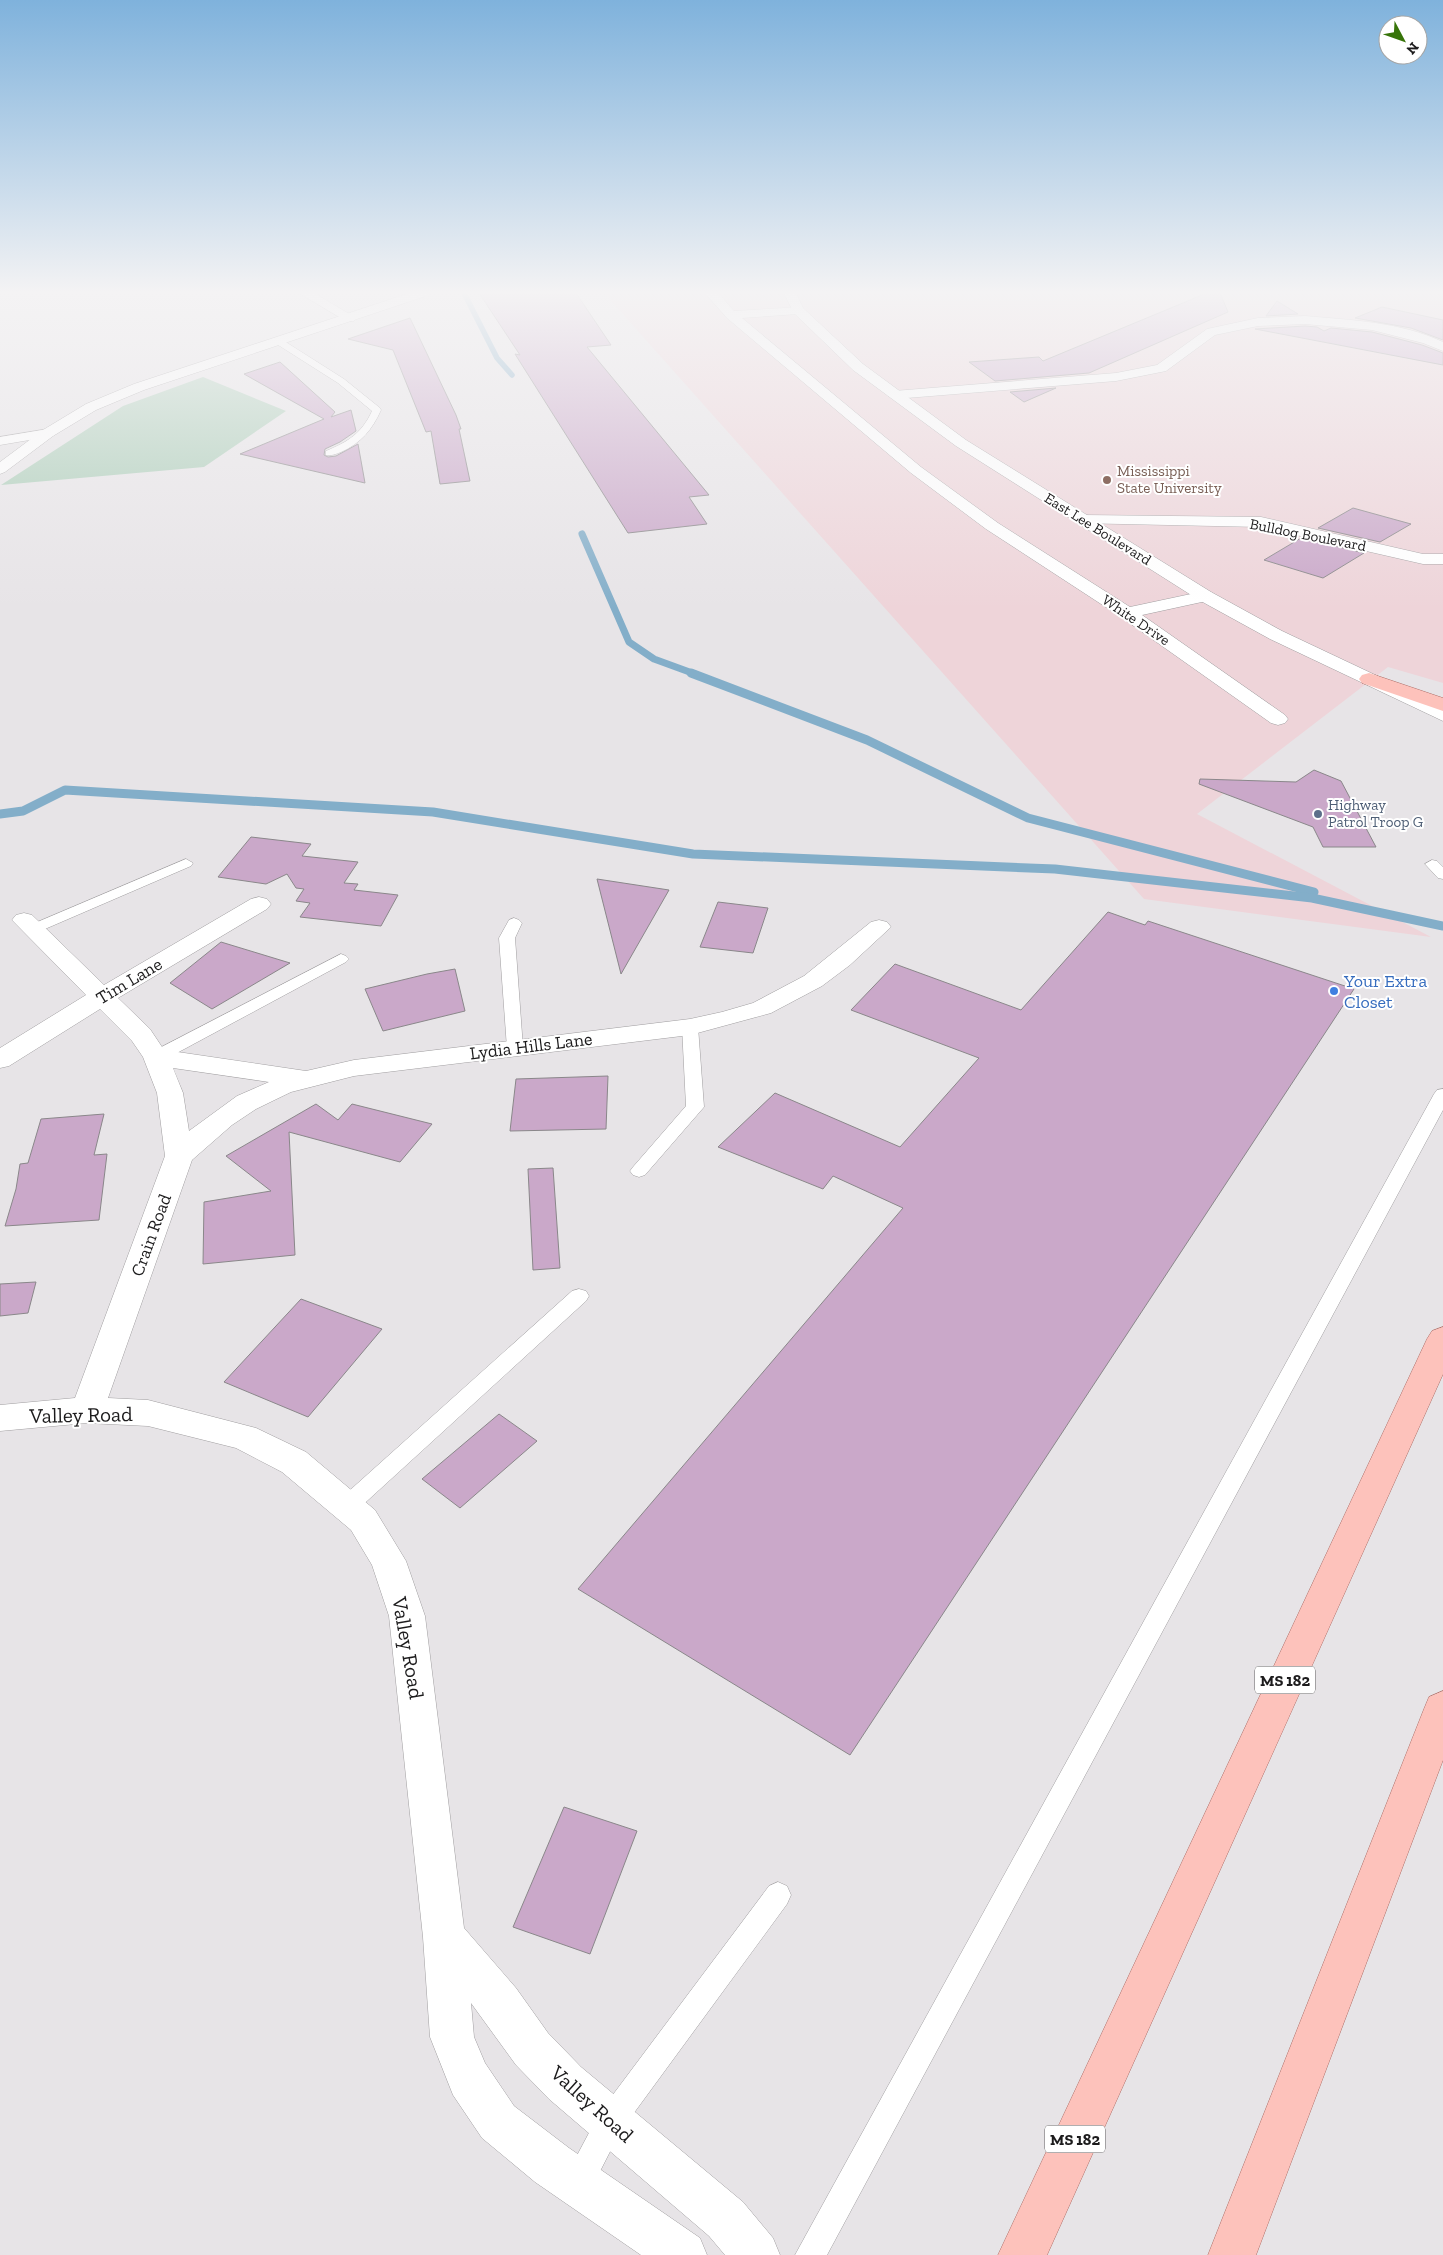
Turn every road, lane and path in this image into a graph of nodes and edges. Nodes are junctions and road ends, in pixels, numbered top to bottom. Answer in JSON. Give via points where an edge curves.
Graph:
{"nodes":[{"id":1,"x":114,"y":398,"type":"edge"},
{"id":2,"x":362,"y":398,"type":"edge"},
{"id":3,"x":830,"y":398,"type":"edge"},
{"id":4,"x":899,"y":398,"type":"edge"},
{"id":5,"x":48,"y":433,"type":"junction"},
{"id":6,"x":0,"y":441,"type":"edge"},
{"id":7,"x":329,"y":453,"type":"dead end"},
{"id":8,"x":0,"y":469,"type":"edge"},
{"id":9,"x":1082,"y":520,"type":"junction"},
{"id":10,"x":1443,"y":559,"type":"edge"},
{"id":11,"x":1205,"y":596,"type":"junction"},
{"id":12,"x":1127,"y":613,"type":"junction"},
{"id":13,"x":1369,"y":679,"type":"junction"},
{"id":14,"x":1443,"y":705,"type":"edge"},
{"id":15,"x":1443,"y":715,"type":"edge"},
{"id":16,"x":1278,"y":719,"type":"dead end"},
{"id":17,"x":186,"y":863,"type":"dead end"},
{"id":18,"x":1432,"y":864,"type":"dead end"},
{"id":19,"x":1443,"y":875,"type":"edge"},
{"id":20,"x":259,"y":904,"type":"dead end"},
{"id":21,"x":514,"y":923,"type":"dead end"},
{"id":22,"x":28,"y":924,"type":"joint"},
{"id":23,"x":878,"y":927,"type":"dead end"},
{"id":24,"x":341,"y":959,"type":"dead end"},
{"id":25,"x":101,"y":997,"type":"junction"},
{"id":26,"x":690,"y":1027,"type":"junction"},
{"id":27,"x":515,"y":1048,"type":"junction"},
{"id":28,"x":156,"y":1056,"type":"junction"},
{"id":29,"x":0,"y":1060,"type":"edge"},
{"id":30,"x":308,"y":1078,"type":"junction"},
{"id":31,"x":1443,"y":1094,"type":"edge"},
{"id":32,"x":179,"y":1156,"type":"junction"},
{"id":33,"x":639,"y":1171,"type":"dead end"},
{"id":34,"x":579,"y":1296,"type":"dead end"},
{"id":35,"x":1443,"y":1339,"type":"edge"},
{"id":36,"x":87,"y":1410,"type":"junction"},
{"id":37,"x":0,"y":1418,"type":"edge"},
{"id":38,"x":347,"y":1506,"type":"junction"},
{"id":39,"x":1443,"y":1709,"type":"edge"},
{"id":40,"x":778,"y":1895,"type":"dead end"},
{"id":41,"x":444,"y":1937,"type":"junction"},
{"id":42,"x":610,"y":2122,"type":"junction"},
{"id":43,"x":578,"y":2182,"type":"junction"},
{"id":44,"x":683,"y":2255,"type":"edge"},
{"id":45,"x":756,"y":2255,"type":"edge"},
{"id":46,"x":810,"y":2255,"type":"edge"},
{"id":47,"x":1022,"y":2255,"type":"edge"},
{"id":48,"x":1232,"y":2255,"type":"edge"}],
"edges":[{"from":1,"to":5,"type":"street"},
{"from":2,"to":7,"type":"lane","via":[[377,410],[370,427],[354,443]]},
{"from":3,"to":12,"type":"street","name":"White Drive","via":[[916,470],[992,526]]},
{"from":4,"to":9,"type":"street","name":"East Lee Boulevard"},
{"from":5,"to":6,"type":"street"},
{"from":5,"to":8,"type":"street"},
{"from":9,"to":10,"type":"street","name":"Bulldog Boulevard","via":[[1261,522],[1423,559]]},
{"from":9,"to":11,"type":"street","name":"East Lee Boulevard"},
{"from":11,"to":12,"type":"street"},
{"from":11,"to":13,"type":"street","name":"East Lee Boulevard","via":[[1276,635]]},
{"from":12,"to":16,"type":"street","name":"White Drive"},
{"from":13,"to":14,"type":"main road"},
{"from":13,"to":15,"type":"street","name":"East Lee Boulevard"},
{"from":17,"to":22,"type":"lane"},
{"from":18,"to":19,"type":"lane"},
{"from":20,"to":25,"type":"street","name":"Tim Lane"},
{"from":21,"to":27,"type":"lane","via":[[507,938]]},
{"from":22,"to":25,"type":"street","name":"Crain Road"},
{"from":23,"to":26,"type":"street","name":"Lydia Hills Lane","via":[[841,960],[788,995],[762,1008]]},
{"from":24,"to":28,"type":"lane"},
{"from":25,"to":28,"type":"street","name":"Crain Road","via":[[141,1035]]},
{"from":25,"to":29,"type":"street","name":"Tim Lane"},
{"from":26,"to":27,"type":"street","name":"Lydia Hills Lane"},
{"from":26,"to":33,"type":"lane","via":[[695,1107]]},
{"from":27,"to":30,"type":"street","name":"Lydia Hills Lane","via":[[354,1068]]},
{"from":28,"to":30,"type":"street"},
{"from":28,"to":32,"type":"street","name":"Crain Road","via":[[170,1092]]},
{"from":30,"to":32,"type":"street","name":"Lydia Hills Lane","via":[[271,1090],[240,1108],[209,1128]]},
{"from":31,"to":46,"type":"lane"},
{"from":32,"to":36,"type":"street","name":"Crain Road"},
{"from":34,"to":38,"type":"lane"},
{"from":35,"to":47,"type":"main road","number":"MS 182"},
{"from":36,"to":37,"type":"street","name":"Valley Road"},
{"from":36,"to":38,"type":"street","name":"Valley Road","via":[[148,1414],[244,1437],[294,1462]]},
{"from":38,"to":41,"type":"street","name":"Valley Road","via":[[363,1520],[388,1560],[407,1616]]},
{"from":39,"to":48,"type":"main road"},
{"from":40,"to":42,"type":"lane"},
{"from":41,"to":42,"type":"street","name":"Valley Road","via":[[500,2004],[532,2049]]},
{"from":41,"to":43,"type":"street","name":"Valley Road","via":[[452,2036],[469,2080],[498,2122]]},
{"from":42,"to":43,"type":"lane"},
{"from":42,"to":45,"type":"street","name":"Valley Road","via":[[726,2219]]},
{"from":43,"to":44,"type":"street","name":"Valley Road"}]}
